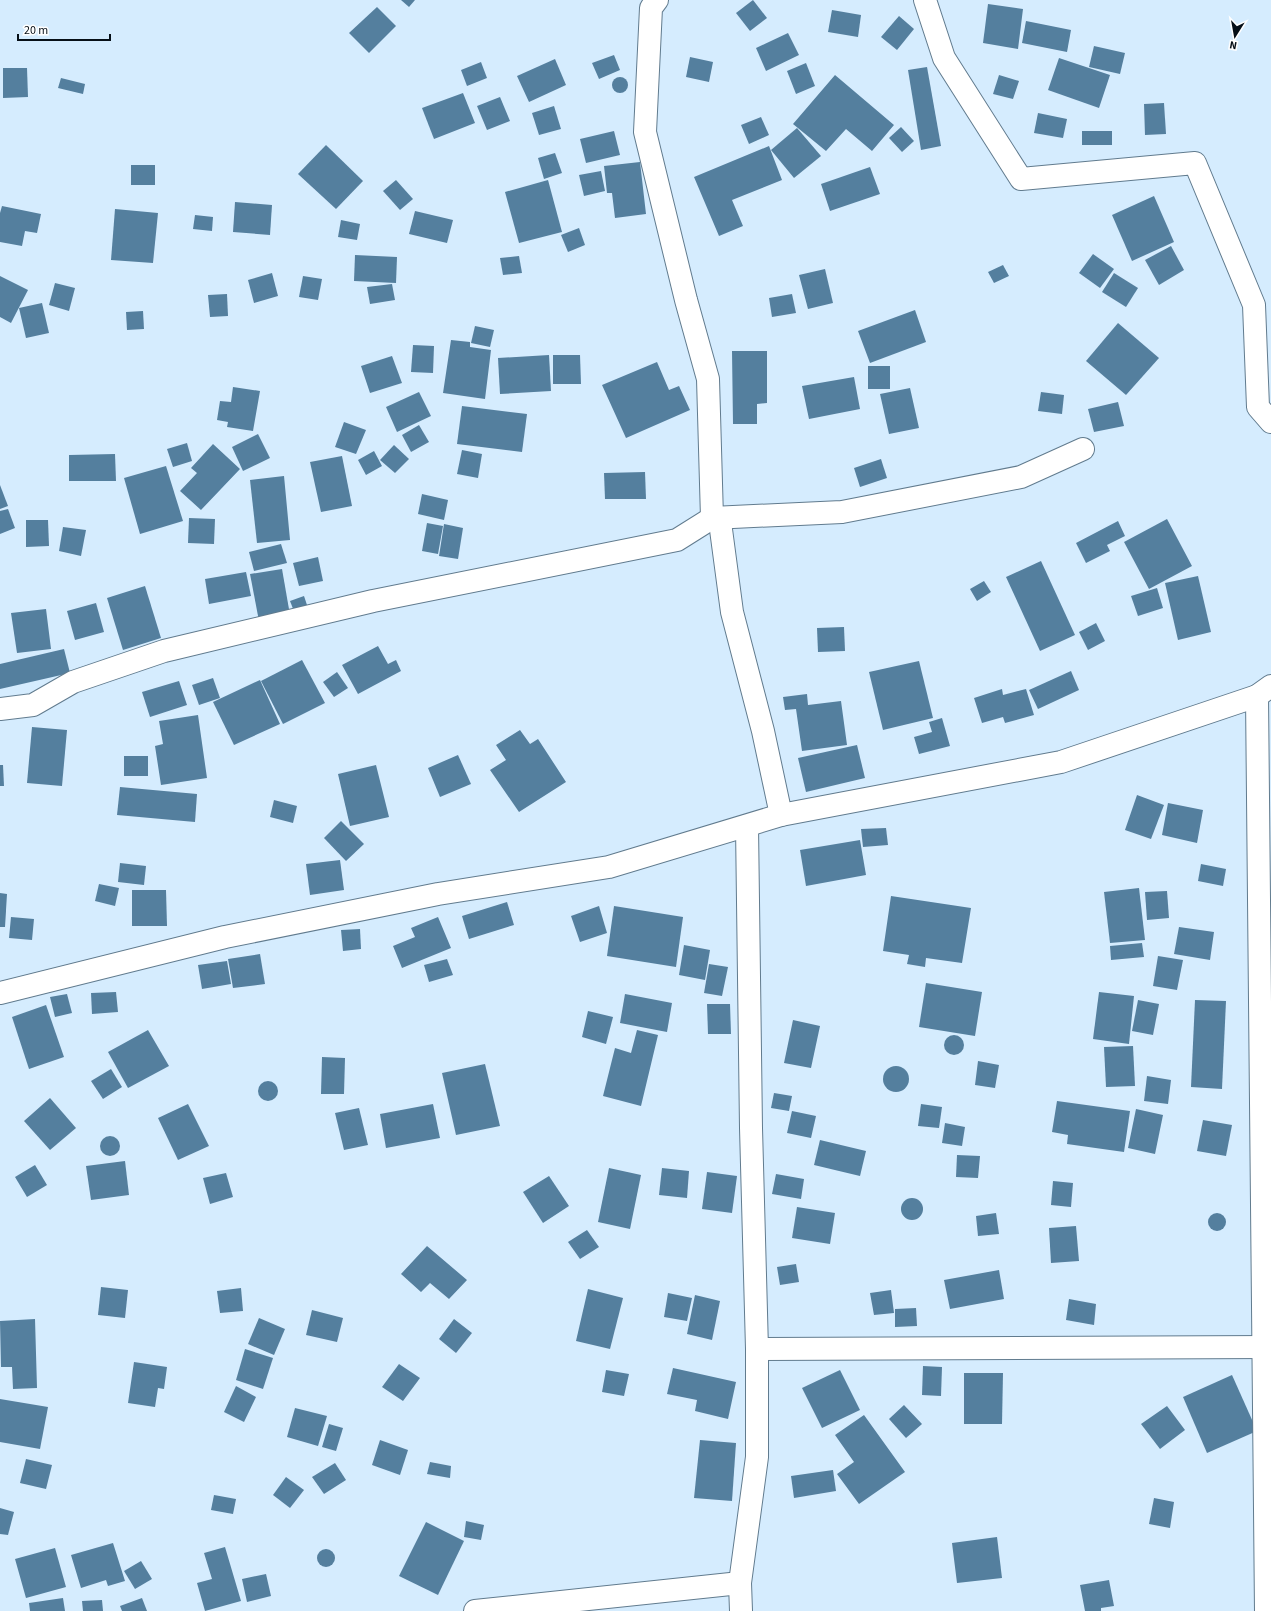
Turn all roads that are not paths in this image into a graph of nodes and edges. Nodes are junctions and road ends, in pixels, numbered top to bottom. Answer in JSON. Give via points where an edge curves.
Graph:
{"nodes":[{"id":1,"x":658,"y":0,"type":"edge"},
{"id":2,"x":925,"y":0,"type":"edge"},
{"id":3,"x":1271,"y":422,"type":"edge"},
{"id":4,"x":1083,"y":449,"type":"dead end"},
{"id":5,"x":712,"y":518,"type":"junction"},
{"id":6,"x":1264,"y":691,"type":"edge"},
{"id":7,"x":0,"y":709,"type":"edge"},
{"id":8,"x":781,"y":815,"type":"junction"},
{"id":9,"x":746,"y":826,"type":"junction"},
{"id":10,"x":0,"y":993,"type":"edge"},
{"id":11,"x":1267,"y":1347,"type":"edge"},
{"id":12,"x":757,"y":1349,"type":"junction"},
{"id":13,"x":740,"y":1583,"type":"junction"},
{"id":14,"x":475,"y":1611,"type":"edge"},
{"id":15,"x":741,"y":1611,"type":"edge"},
{"id":16,"x":1266,"y":1611,"type":"edge"}],
"edges":[{"from":1,"to":5,"type":"street","via":[[651,8],[645,132],[708,379]]},
{"from":2,"to":3,"type":"street","via":[[944,58],[1021,179],[1195,163],[1254,304],[1258,408]]},
{"from":4,"to":5,"type":"street","via":[[1021,477],[842,512]]},
{"from":5,"to":7,"type":"street","via":[[677,540],[373,601],[164,651],[73,682],[33,705]]},
{"from":5,"to":8,"type":"street","via":[[720,522],[732,612],[763,731]]},
{"from":6,"to":8,"type":"street","via":[[1061,762]]},
{"from":6,"to":11,"type":"street"},
{"from":8,"to":9,"type":"street"},
{"from":9,"to":10,"type":"street","via":[[609,867],[438,894],[225,937]]},
{"from":9,"to":12,"type":"street"},
{"from":11,"to":12,"type":"street"},
{"from":11,"to":16,"type":"street"},
{"from":12,"to":13,"type":"street","via":[[757,1456]]},
{"from":13,"to":14,"type":"street"},
{"from":13,"to":15,"type":"street"}]}
